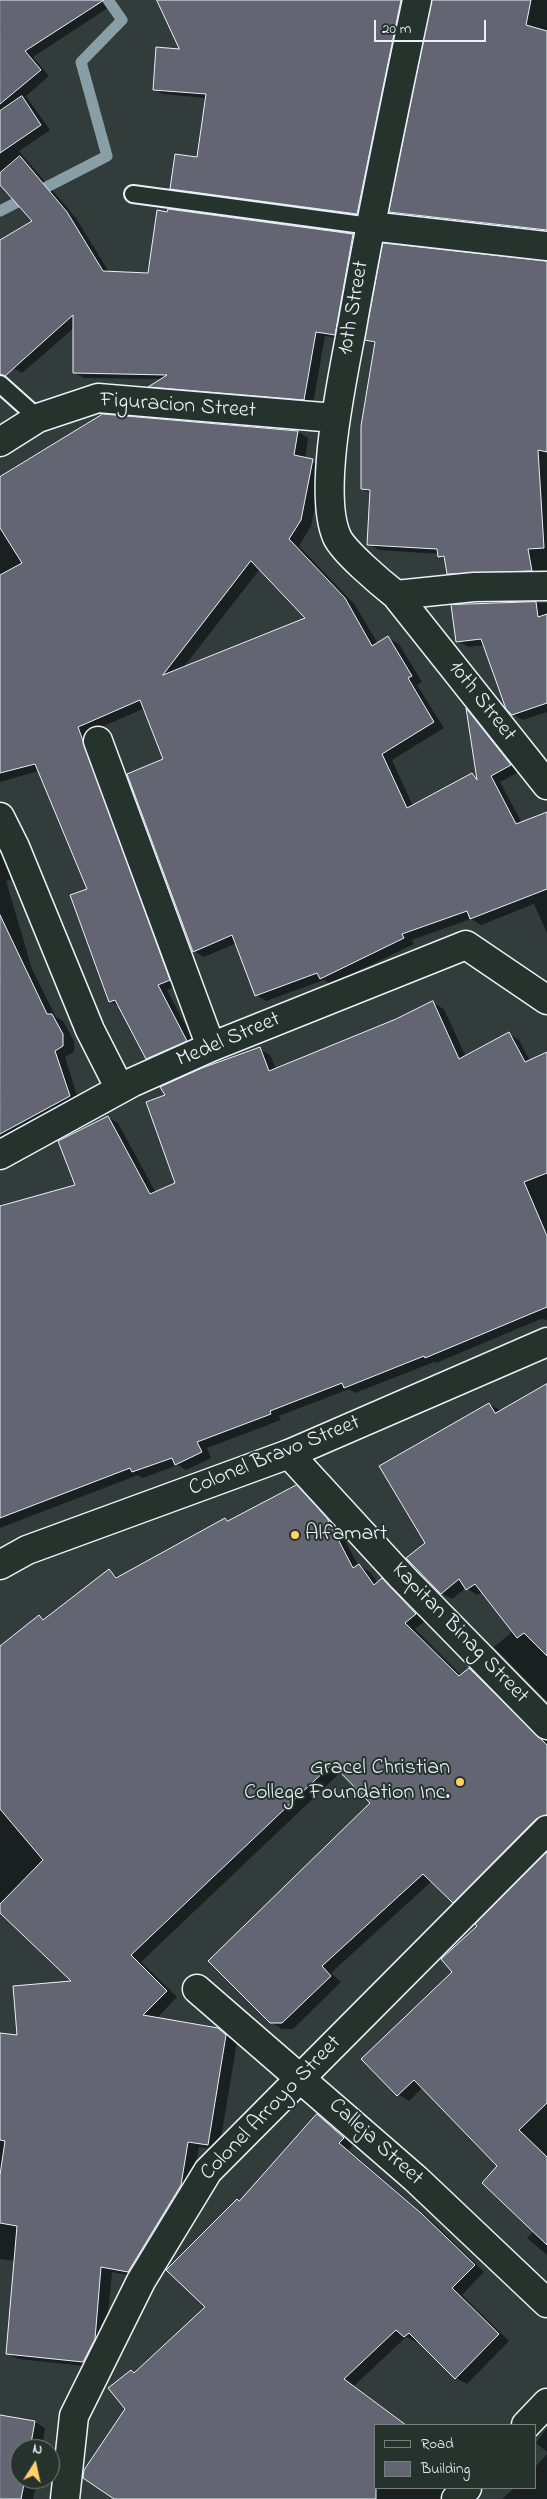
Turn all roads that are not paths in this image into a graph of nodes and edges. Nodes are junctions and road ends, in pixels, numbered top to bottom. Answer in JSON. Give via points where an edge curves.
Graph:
{"nodes":[{"id":1,"x":418,"y":0,"type":"edge"},
{"id":2,"x":133,"y":194,"type":"dead end"},
{"id":3,"x":370,"y":226,"type":"junction"},
{"id":4,"x":547,"y":246,"type":"edge"},
{"id":5,"x":0,"y":384,"type":"edge"},
{"id":6,"x":38,"y":418,"type":"junction"},
{"id":7,"x":335,"y":418,"type":"junction"},
{"id":8,"x":0,"y":442,"type":"edge"},
{"id":9,"x":547,"y":586,"type":"edge"},
{"id":10,"x":396,"y":595,"type":"junction"},
{"id":11,"x":98,"y":741,"type":"dead end"},
{"id":12,"x":547,"y":785,"type":"edge"},
{"id":13,"x":0,"y":817,"type":"edge"},
{"id":14,"x":547,"y":1000,"type":"edge"},
{"id":15,"x":211,"y":1047,"type":"junction"},
{"id":16,"x":120,"y":1089,"type":"junction"},
{"id":17,"x":0,"y":1155,"type":"edge"},
{"id":18,"x":547,"y":1342,"type":"edge"},
{"id":19,"x":289,"y":1454,"type":"junction"},
{"id":20,"x":0,"y":1565,"type":"edge"},
{"id":21,"x":547,"y":1725,"type":"edge"},
{"id":22,"x":547,"y":1830,"type":"edge"},
{"id":23,"x":197,"y":1989,"type":"dead end"},
{"id":24,"x":300,"y":2077,"type":"junction"},
{"id":25,"x":547,"y":2303,"type":"edge"},
{"id":26,"x":547,"y":2403,"type":"edge"},
{"id":27,"x":527,"y":2424,"type":"edge"},
{"id":28,"x":466,"y":2489,"type":"edge"},
{"id":29,"x":65,"y":2499,"type":"edge"},
{"id":30,"x":456,"y":2499,"type":"edge"}],
"edges":[{"from":1,"to":3,"type":"street","name":"10th Street"},
{"from":2,"to":3,"type":"lane"},
{"from":3,"to":4,"type":"street"},
{"from":3,"to":7,"type":"street","name":"10th Street"},
{"from":5,"to":6,"type":"lane"},
{"from":6,"to":7,"type":"street","name":"Figuracion Street","via":[[98,398]]},
{"from":6,"to":8,"type":"street","name":"Figuracion Street"},
{"from":7,"to":10,"type":"street","name":"10th Street","via":[[331,512],[338,537],[372,575]]},
{"from":9,"to":10,"type":"street","via":[[474,587]]},
{"from":10,"to":12,"type":"street","name":"10th Street"},
{"from":11,"to":15,"type":"street"},
{"from":13,"to":16,"type":"street","via":[[90,1030]]},
{"from":14,"to":15,"type":"street","name":"Medel Street","via":[[466,945]]},
{"from":15,"to":16,"type":"street","name":"Medel Street"},
{"from":16,"to":17,"type":"street","name":"Medel Street"},
{"from":18,"to":19,"type":"street","name":"Colonel Bravo Street"},
{"from":19,"to":20,"type":"street","name":"Colonel Bravo Street","via":[[27,1550]]},
{"from":19,"to":21,"type":"street","name":"Kapitan Binag Street"},
{"from":22,"to":24,"type":"street","name":"Colonel Arroyo Street"},
{"from":23,"to":24,"type":"street","name":"Calleja Street"},
{"from":24,"to":25,"type":"street","name":"Calleja Street","via":[[416,2179]]},
{"from":24,"to":29,"type":"street","name":"Colonel Arroyo Street","via":[[208,2171],[142,2281],[74,2416]]},
{"from":26,"to":27,"type":"street"},
{"from":28,"to":30,"type":"street"}]}
